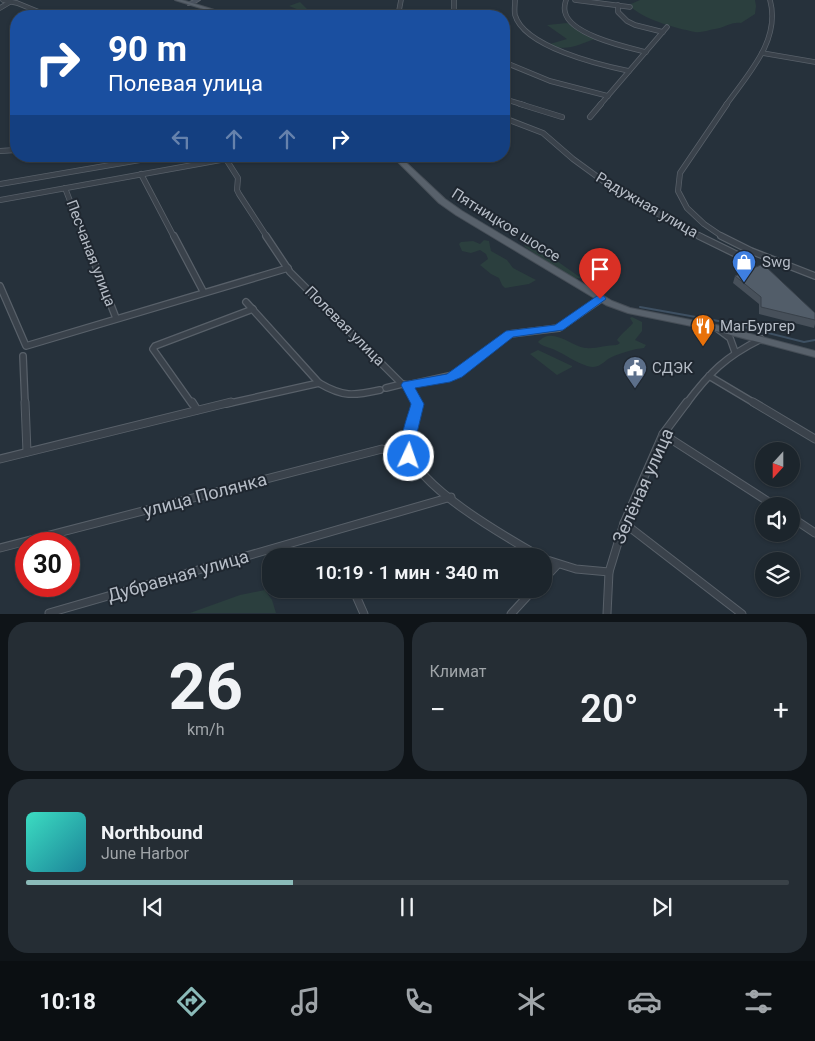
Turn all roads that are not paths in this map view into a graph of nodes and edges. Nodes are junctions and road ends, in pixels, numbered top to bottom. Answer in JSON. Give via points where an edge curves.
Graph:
{"nodes":[{"id":1,"x":2,"y":0,"type":"edge"},
{"id":2,"x":177,"y":0,"type":"edge"},
{"id":3,"x":198,"y":0,"type":"edge"},
{"id":4,"x":515,"y":0,"type":"edge"},
{"id":5,"x":566,"y":0,"type":"edge"},
{"id":6,"x":575,"y":0,"type":"edge"},
{"id":7,"x":610,"y":0,"type":"edge"},
{"id":8,"x":770,"y":0,"type":"edge"},
{"id":9,"x":8,"y":3,"type":"junction"},
{"id":10,"x":190,"y":4,"type":"junction"},
{"id":11,"x":606,"y":4,"type":"junction"},
{"id":12,"x":618,"y":5,"type":"junction"},
{"id":13,"x":630,"y":6,"type":"dead end"},
{"id":14,"x":0,"y":8,"type":"edge"},
{"id":15,"x":30,"y":10,"type":"edge"},
{"id":16,"x":210,"y":10,"type":"edge"},
{"id":17,"x":667,"y":27,"type":"dead end"},
{"id":18,"x":663,"y":32,"type":"junction"},
{"id":19,"x":646,"y":52,"type":"junction"},
{"id":20,"x":762,"y":53,"type":"junction"},
{"id":21,"x":815,"y":62,"type":"edge"},
{"id":22,"x":510,"y":64,"type":"edge"},
{"id":23,"x":629,"y":72,"type":"junction"},
{"id":24,"x":608,"y":96,"type":"junction"},
{"id":25,"x":510,"y":101,"type":"edge"},
{"id":26,"x":562,"y":117,"type":"dead end"},
{"id":27,"x":590,"y":117,"type":"dead end"},
{"id":28,"x":510,"y":120,"type":"edge"},
{"id":29,"x":128,"y":162,"type":"edge"},
{"id":30,"x":204,"y":162,"type":"edge"},
{"id":31,"x":228,"y":162,"type":"edge"},
{"id":32,"x":401,"y":162,"type":"edge"},
{"id":33,"x":141,"y":174,"type":"junction"},
{"id":34,"x":0,"y":184,"type":"edge"},
{"id":35,"x":65,"y":188,"type":"junction"},
{"id":36,"x":0,"y":200,"type":"edge"},
{"id":37,"x":742,"y":257,"type":"dead end"},
{"id":38,"x":288,"y":268,"type":"junction"},
{"id":39,"x":815,"y":276,"type":"edge"},
{"id":40,"x":0,"y":287,"type":"edge"},
{"id":41,"x":203,"y":291,"type":"junction"},
{"id":42,"x":600,"y":299,"type":"junction"},
{"id":43,"x":246,"y":302,"type":"dead end"},
{"id":44,"x":253,"y":309,"type":"junction"},
{"id":45,"x":116,"y":318,"type":"junction"},
{"id":46,"x":716,"y":328,"type":"junction"},
{"id":47,"x":761,"y":339,"type":"junction"},
{"id":48,"x":735,"y":352,"type":"junction"},
{"id":49,"x":815,"y":354,"type":"edge"},
{"id":50,"x":23,"y":356,"type":"dead end"},
{"id":51,"x":709,"y":376,"type":"junction"},
{"id":52,"x":319,"y":383,"type":"junction"},
{"id":53,"x":405,"y":385,"type":"junction"},
{"id":54,"x":197,"y":410,"type":"junction"},
{"id":55,"x":663,"y":434,"type":"junction"},
{"id":56,"x":815,"y":439,"type":"edge"},
{"id":57,"x":27,"y":452,"type":"junction"},
{"id":58,"x":409,"y":456,"type":"junction"},
{"id":59,"x":0,"y":458,"type":"edge"},
{"id":60,"x":450,"y":497,"type":"junction"},
{"id":61,"x":761,"y":497,"type":"edge"},
{"id":62,"x":800,"y":523,"type":"edge"},
{"id":63,"x":624,"y":524,"type":"junction"},
{"id":64,"x":815,"y":533,"type":"edge"},
{"id":65,"x":0,"y":548,"type":"edge"},
{"id":66,"x":526,"y":548,"type":"edge"},
{"id":67,"x":552,"y":563,"type":"edge"},
{"id":68,"x":557,"y":565,"type":"junction"},
{"id":69,"x":552,"y":570,"type":"edge"},
{"id":70,"x":609,"y":572,"type":"junction"},
{"id":71,"x":357,"y":598,"type":"edge"},
{"id":72,"x":526,"y":598,"type":"edge"},
{"id":73,"x":49,"y":613,"type":"edge"},
{"id":74,"x":364,"y":614,"type":"edge"},
{"id":75,"x":511,"y":614,"type":"edge"},
{"id":76,"x":607,"y":614,"type":"edge"},
{"id":77,"x":742,"y":614,"type":"edge"}],
"edges":[{"from":1,"to":9,"type":"street"},
{"from":2,"to":10,"type":"main road"},
{"from":3,"to":10,"type":"street"},
{"from":4,"to":23,"type":"street","via":[[513,12],[516,19],[543,43],[582,59]]},
{"from":5,"to":19,"type":"street","via":[[563,10],[576,27],[613,44]]},
{"from":6,"to":11,"type":"street"},
{"from":7,"to":11,"type":"street"},
{"from":8,"to":20,"type":"street","via":[[774,27]]},
{"from":9,"to":14,"type":"street"},
{"from":9,"to":15,"type":"street"},
{"from":10,"to":16,"type":"main road"},
{"from":11,"to":12,"type":"street"},
{"from":12,"to":13,"type":"street"},
{"from":12,"to":18,"type":"street","via":[[618,12],[627,21]]},
{"from":17,"to":18,"type":"street"},
{"from":18,"to":19,"type":"street"},
{"from":19,"to":23,"type":"street"},
{"from":20,"to":21,"type":"street"},
{"from":20,"to":39,"type":"street","via":[[680,173],[676,190],[691,215],[717,234],[771,260]]},
{"from":22,"to":24,"type":"street","via":[[550,81]]},
{"from":23,"to":24,"type":"street"},
{"from":24,"to":27,"type":"street"},
{"from":25,"to":26,"type":"street"},
{"from":28,"to":37,"type":"street","name":"Радужная улица","via":[[543,133],[610,186]]},
{"from":29,"to":34,"type":"street"},
{"from":30,"to":33,"type":"street"},
{"from":31,"to":38,"type":"street","name":"Полевая улица","via":[[238,178],[239,194]]},
{"from":32,"to":42,"type":"main road","name":"Пятницкое шоссе","via":[[460,213]]},
{"from":33,"to":35,"type":"street"},
{"from":33,"to":41,"type":"street"},
{"from":35,"to":36,"type":"street"},
{"from":35,"to":45,"type":"street","name":"Песчаная улица"},
{"from":38,"to":41,"type":"street"},
{"from":38,"to":53,"type":"street","name":"Полевая улица"},
{"from":40,"to":45,"type":"street","via":[[26,346]]},
{"from":41,"to":45,"type":"street"},
{"from":42,"to":46,"type":"main road","name":"Пятницкое шоссе","via":[[628,310]]},
{"from":42,"to":53,"type":"street","via":[[559,328],[510,334],[458,374]]},
{"from":43,"to":44,"type":"street"},
{"from":44,"to":52,"type":"street"},
{"from":44,"to":54,"type":"street","via":[[153,349]]},
{"from":46,"to":47,"type":"main road","name":"Пятницкое шоссе"},
{"from":46,"to":48,"type":"street","via":[[730,337]]},
{"from":47,"to":48,"type":"street","name":"Зелёная улица"},
{"from":47,"to":49,"type":"main road","name":"Пятницкое шоссе"},
{"from":48,"to":51,"type":"street","name":"Зелёная улица"},
{"from":50,"to":57,"type":"street"},
{"from":51,"to":55,"type":"street","name":"Зелёная улица"},
{"from":51,"to":56,"type":"street"},
{"from":52,"to":53,"type":"street","via":[[346,396]]},
{"from":52,"to":54,"type":"street"},
{"from":53,"to":58,"type":"street","via":[[417,404],[409,437]]},
{"from":54,"to":57,"type":"street"},
{"from":55,"to":61,"type":"street"},
{"from":55,"to":63,"type":"street","name":"Зелёная улица"},
{"from":57,"to":59,"type":"street"},
{"from":58,"to":60,"type":"street","via":[[426,478]]},
{"from":58,"to":65,"type":"street","name":"улица Полянка","via":[[382,449]]},
{"from":60,"to":66,"type":"street"},
{"from":60,"to":73,"type":"street","name":"Дубравная улица"},
{"from":62,"to":64,"type":"street"},
{"from":63,"to":70,"type":"street","name":"Зелёная улица"},
{"from":63,"to":77,"type":"street"},
{"from":67,"to":68,"type":"street"},
{"from":68,"to":69,"type":"street"},
{"from":68,"to":70,"type":"street"},
{"from":70,"to":76,"type":"street","name":"Зелёная улица"},
{"from":71,"to":74,"type":"street"},
{"from":72,"to":75,"type":"street"}]}
